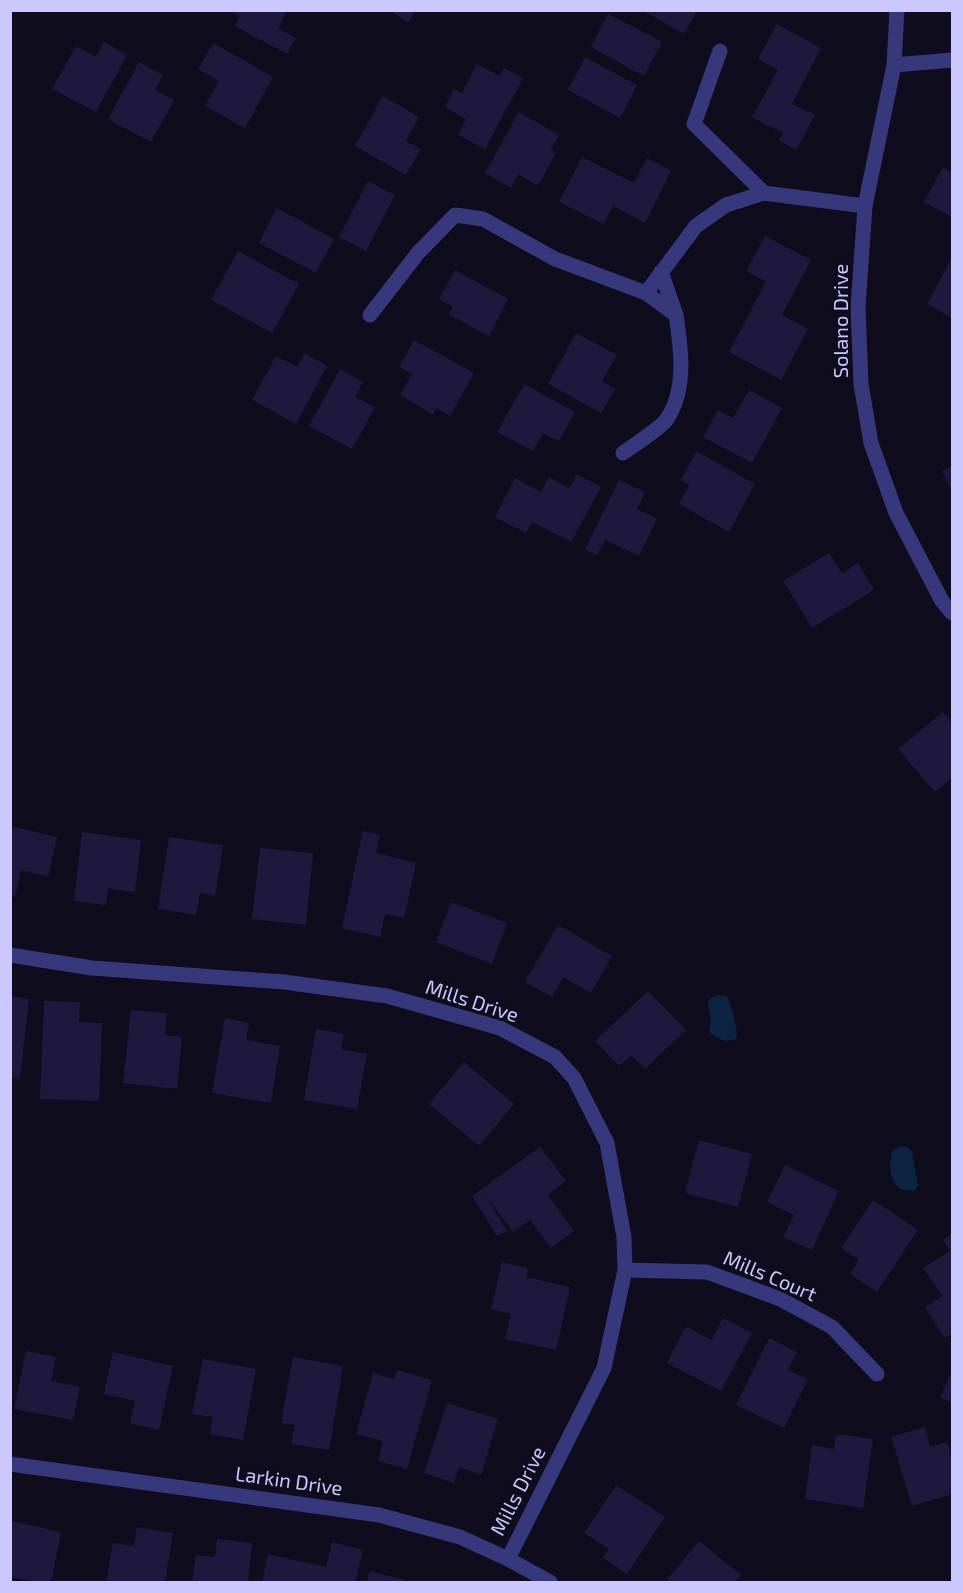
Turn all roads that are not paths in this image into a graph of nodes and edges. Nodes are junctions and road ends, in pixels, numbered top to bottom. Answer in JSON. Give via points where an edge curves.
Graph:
{"nodes":[{"id":1,"x":897,"y":10,"type":"edge"},
{"id":2,"x":720,"y":51,"type":"dead end"},
{"id":3,"x":952,"y":60,"type":"edge"},
{"id":4,"x":894,"y":65,"type":"junction"},
{"id":5,"x":764,"y":193,"type":"junction"},
{"id":6,"x":865,"y":206,"type":"junction"},
{"id":7,"x":661,"y":272,"type":"junction"},
{"id":8,"x":646,"y":293,"type":"junction"},
{"id":9,"x":370,"y":315,"type":"dead end"},
{"id":10,"x":676,"y":315,"type":"junction"},
{"id":11,"x":623,"y":453,"type":"dead end"},
{"id":12,"x":952,"y":614,"type":"edge"},
{"id":13,"x":10,"y":955,"type":"edge"},
{"id":14,"x":625,"y":1270,"type":"junction"},
{"id":15,"x":877,"y":1374,"type":"dead end"},
{"id":16,"x":10,"y":1464,"type":"edge"},
{"id":17,"x":508,"y":1559,"type":"junction"},
{"id":18,"x":550,"y":1582,"type":"edge"}],
"edges":[{"from":1,"to":4,"type":"street","name":"Solano Drive"},
{"from":2,"to":5,"type":"street","via":[[694,124]]},
{"from":3,"to":4,"type":"street"},
{"from":4,"to":6,"type":"street","name":"Solano Drive"},
{"from":5,"to":6,"type":"street"},
{"from":5,"to":7,"type":"street","via":[[726,205],[696,226]]},
{"from":6,"to":12,"type":"street","name":"Solano Drive","via":[[858,307],[861,384],[871,443],[896,513]]},
{"from":7,"to":8,"type":"street"},
{"from":7,"to":10,"type":"street"},
{"from":8,"to":9,"type":"street","via":[[555,259],[483,219],[455,215],[418,253]]},
{"from":8,"to":10,"type":"street"},
{"from":10,"to":11,"type":"street","via":[[682,352],[677,395],[667,420]]},
{"from":13,"to":14,"type":"street","name":"Mills Drive","via":[[92,968],[284,982],[387,996],[500,1028],[555,1057],[574,1078],[608,1143],[624,1237]]},
{"from":14,"to":15,"type":"street","name":"Mills Court","via":[[707,1272],[780,1299],[832,1327]]},
{"from":14,"to":17,"type":"street","name":"Mills Drive","via":[[604,1368]]},
{"from":16,"to":17,"type":"street","name":"Larkin Drive","via":[[379,1515],[460,1537]]},
{"from":17,"to":18,"type":"street","name":"Larkin Drive"}]}
